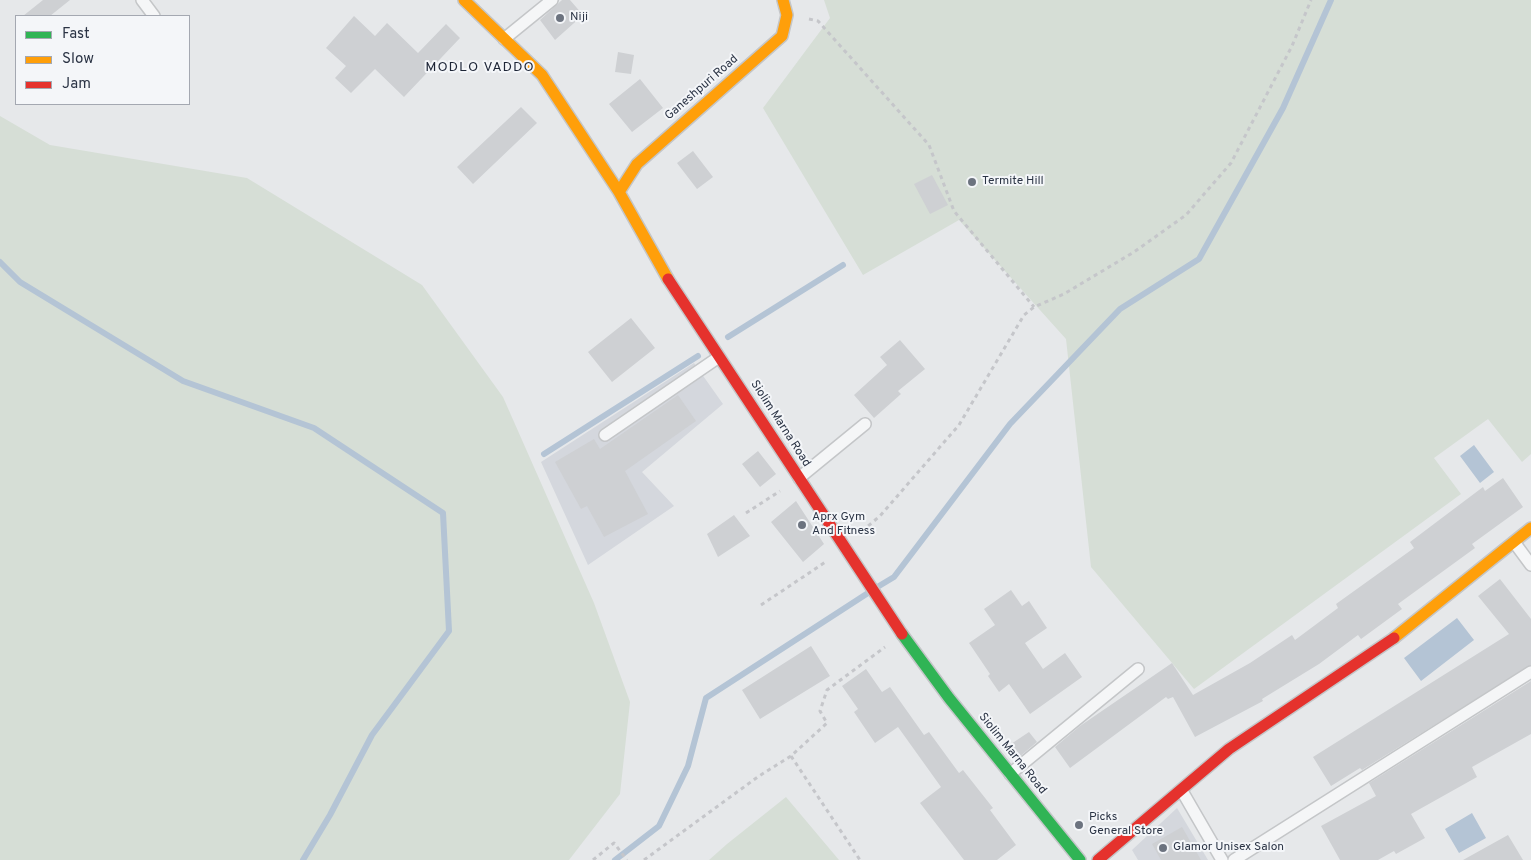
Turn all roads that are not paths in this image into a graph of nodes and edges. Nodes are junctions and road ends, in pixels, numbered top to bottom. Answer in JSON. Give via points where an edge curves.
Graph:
{"nodes":[{"id":1,"x":142,"y":0,"type":"edge"},
{"id":2,"x":464,"y":0,"type":"edge"},
{"id":3,"x":552,"y":0,"type":"edge"},
{"id":4,"x":782,"y":0,"type":"edge"},
{"id":5,"x":153,"y":15,"type":"edge"},
{"id":6,"x":504,"y":39,"type":"junction"},
{"id":7,"x":619,"y":192,"type":"junction"},
{"id":8,"x":720,"y":357,"type":"junction"},
{"id":9,"x":865,"y":424,"type":"dead end"},
{"id":10,"x":605,"y":435,"type":"dead end"},
{"id":11,"x":799,"y":478,"type":"junction"},
{"id":12,"x":1531,"y":528,"type":"edge"},
{"id":13,"x":1514,"y":542,"type":"junction"},
{"id":14,"x":1531,"y":565,"type":"edge"},
{"id":15,"x":1138,"y":669,"type":"dead end"},
{"id":16,"x":1531,"y":672,"type":"edge"},
{"id":17,"x":1010,"y":774,"type":"junction"},
{"id":18,"x":1182,"y":791,"type":"junction"},
{"id":19,"x":1080,"y":860,"type":"edge"},
{"id":20,"x":1098,"y":860,"type":"edge"},
{"id":21,"x":1222,"y":860,"type":"edge"},
{"id":22,"x":1234,"y":860,"type":"edge"}],
"edges":[{"from":1,"to":5,"type":"lane"},
{"from":2,"to":6,"type":"main road","name":"Siolim Marna Road"},
{"from":3,"to":6,"type":"lane"},
{"from":4,"to":7,"type":"main road","name":"Ganeshpuri Road","via":[[787,15],[782,36],[637,164]]},
{"from":6,"to":7,"type":"main road","name":"Siolim Marna Road","via":[[542,75]]},
{"from":7,"to":8,"type":"main road","name":"Siolim Marna Road","via":[[655,260]]},
{"from":8,"to":10,"type":"lane"},
{"from":8,"to":11,"type":"main road","name":"Siolim Marna Road"},
{"from":9,"to":11,"type":"lane"},
{"from":11,"to":17,"type":"main road","name":"Siolim Marna Road","via":[[903,635]]},
{"from":12,"to":13,"type":"main road"},
{"from":13,"to":14,"type":"lane"},
{"from":13,"to":18,"type":"main road","via":[[1380,649],[1229,749]]},
{"from":15,"to":17,"type":"lane"},
{"from":16,"to":22,"type":"lane"},
{"from":17,"to":19,"type":"main road","name":"Siolim Marna Road"},
{"from":18,"to":20,"type":"main road"},
{"from":18,"to":21,"type":"lane"}]}
